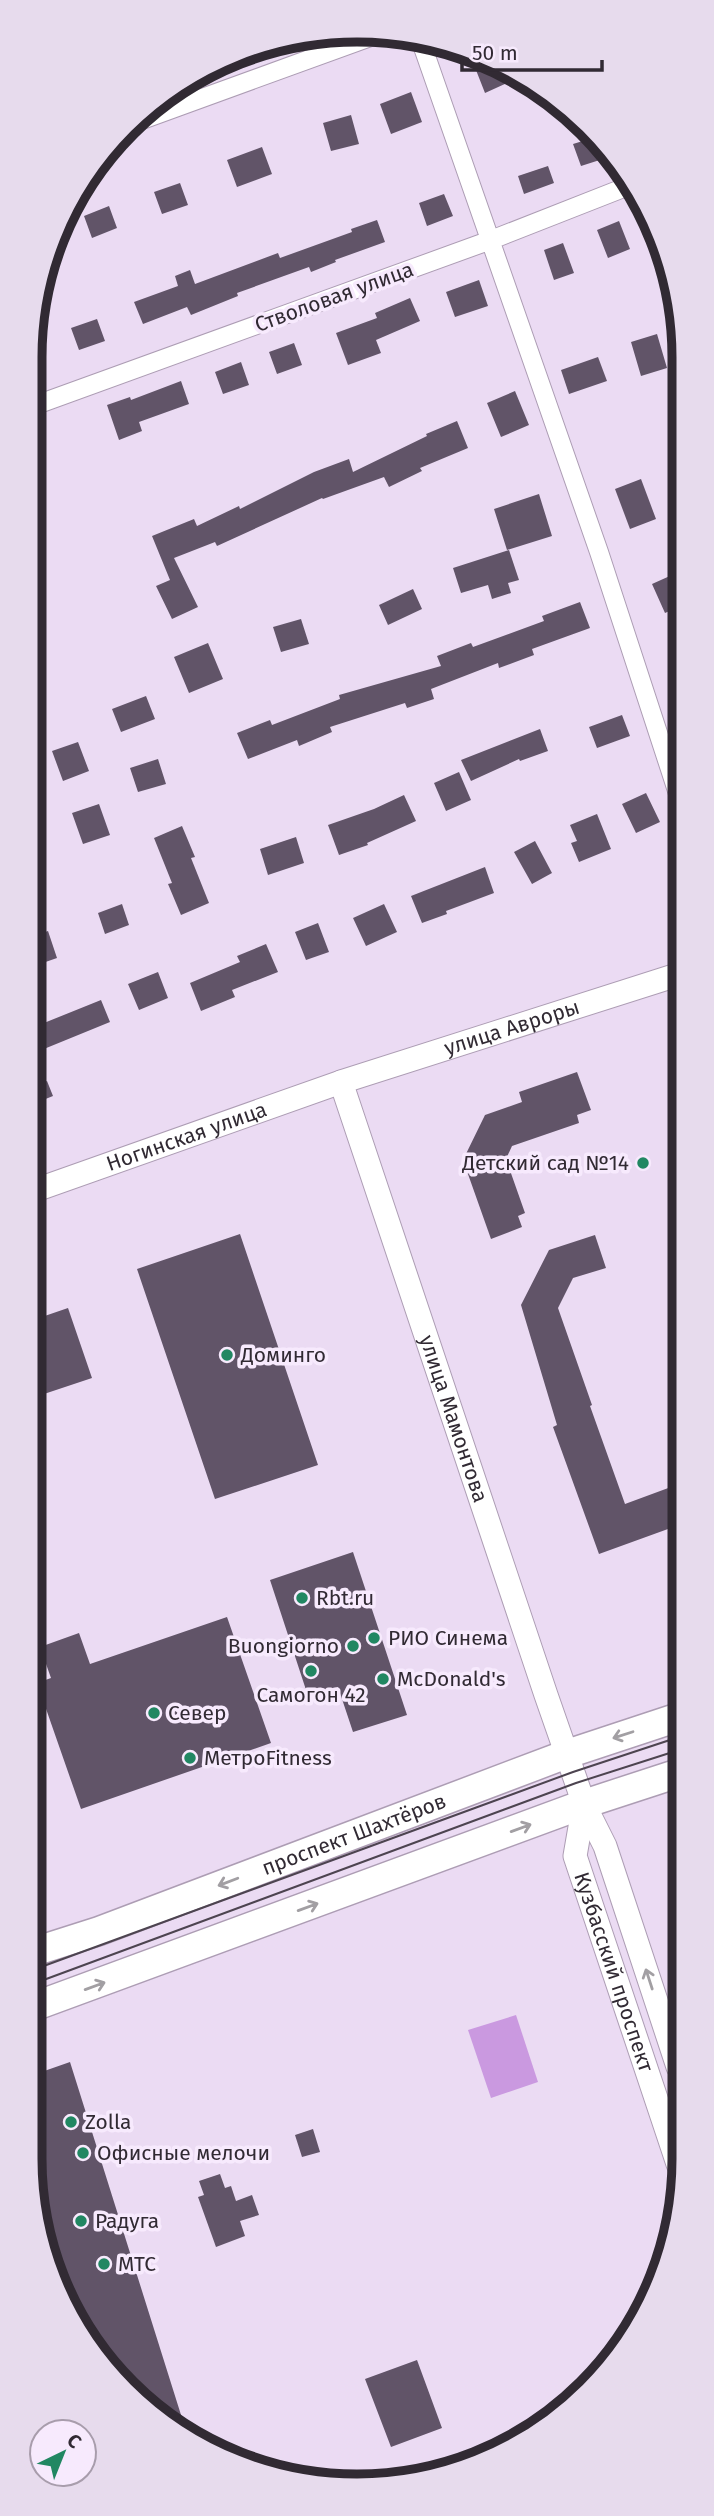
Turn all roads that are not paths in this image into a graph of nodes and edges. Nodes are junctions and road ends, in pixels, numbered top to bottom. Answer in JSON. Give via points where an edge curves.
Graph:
{"nodes":[{"id":1,"x":356,"y":42,"type":"edge"},
{"id":2,"x":424,"y":49,"type":"edge"},
{"id":3,"x":155,"y":115,"type":"edge"},
{"id":4,"x":623,"y":188,"type":"edge"},
{"id":5,"x":491,"y":240,"type":"junction"},
{"id":6,"x":42,"y":403,"type":"edge"},
{"id":7,"x":672,"y":775,"type":"edge"},
{"id":8,"x":672,"y":977,"type":"edge"},
{"id":9,"x":341,"y":1082,"type":"junction"},
{"id":10,"x":42,"y":1188,"type":"edge"},
{"id":11,"x":672,"y":1719,"type":"edge"},
{"id":12,"x":567,"y":1754,"type":"junction"},
{"id":13,"x":672,"y":1775,"type":"edge"},
{"id":14,"x":584,"y":1804,"type":"junction"},
{"id":15,"x":42,"y":1949,"type":"edge"},
{"id":16,"x":42,"y":2004,"type":"edge"},
{"id":17,"x":672,"y":2049,"type":"edge"},
{"id":18,"x":672,"y":2146,"type":"edge"}],
"edges":[{"from":1,"to":3,"type":"street"},
{"from":2,"to":5,"type":"street"},
{"from":4,"to":5,"type":"street","name":"Стволовая улица"},
{"from":5,"to":6,"type":"street","name":"Стволовая улица"},
{"from":5,"to":7,"type":"street"},
{"from":8,"to":9,"type":"street","name":"улица Авроры"},
{"from":9,"to":10,"type":"street","name":"Ногинская улица"},
{"from":9,"to":12,"type":"street","name":"улица Мамонтова"},
{"from":11,"to":12,"type":"main road","name":"проспект Шахтёров","one_way":true},
{"from":12,"to":14,"type":"street","name":"улица Мамонтова"},
{"from":12,"to":15,"type":"main road","name":"проспект Шахтёров","one_way":true},
{"from":13,"to":14,"type":"main road"},
{"from":16,"to":14,"type":"main road","one_way":true},
{"from":17,"to":14,"type":"street","name":"Кузбасский проспект","one_way":true,"via":[[605,1846]]},
{"from":14,"to":18,"type":"street","name":"Кузбасский проспект","via":[[575,1856]]}]}
